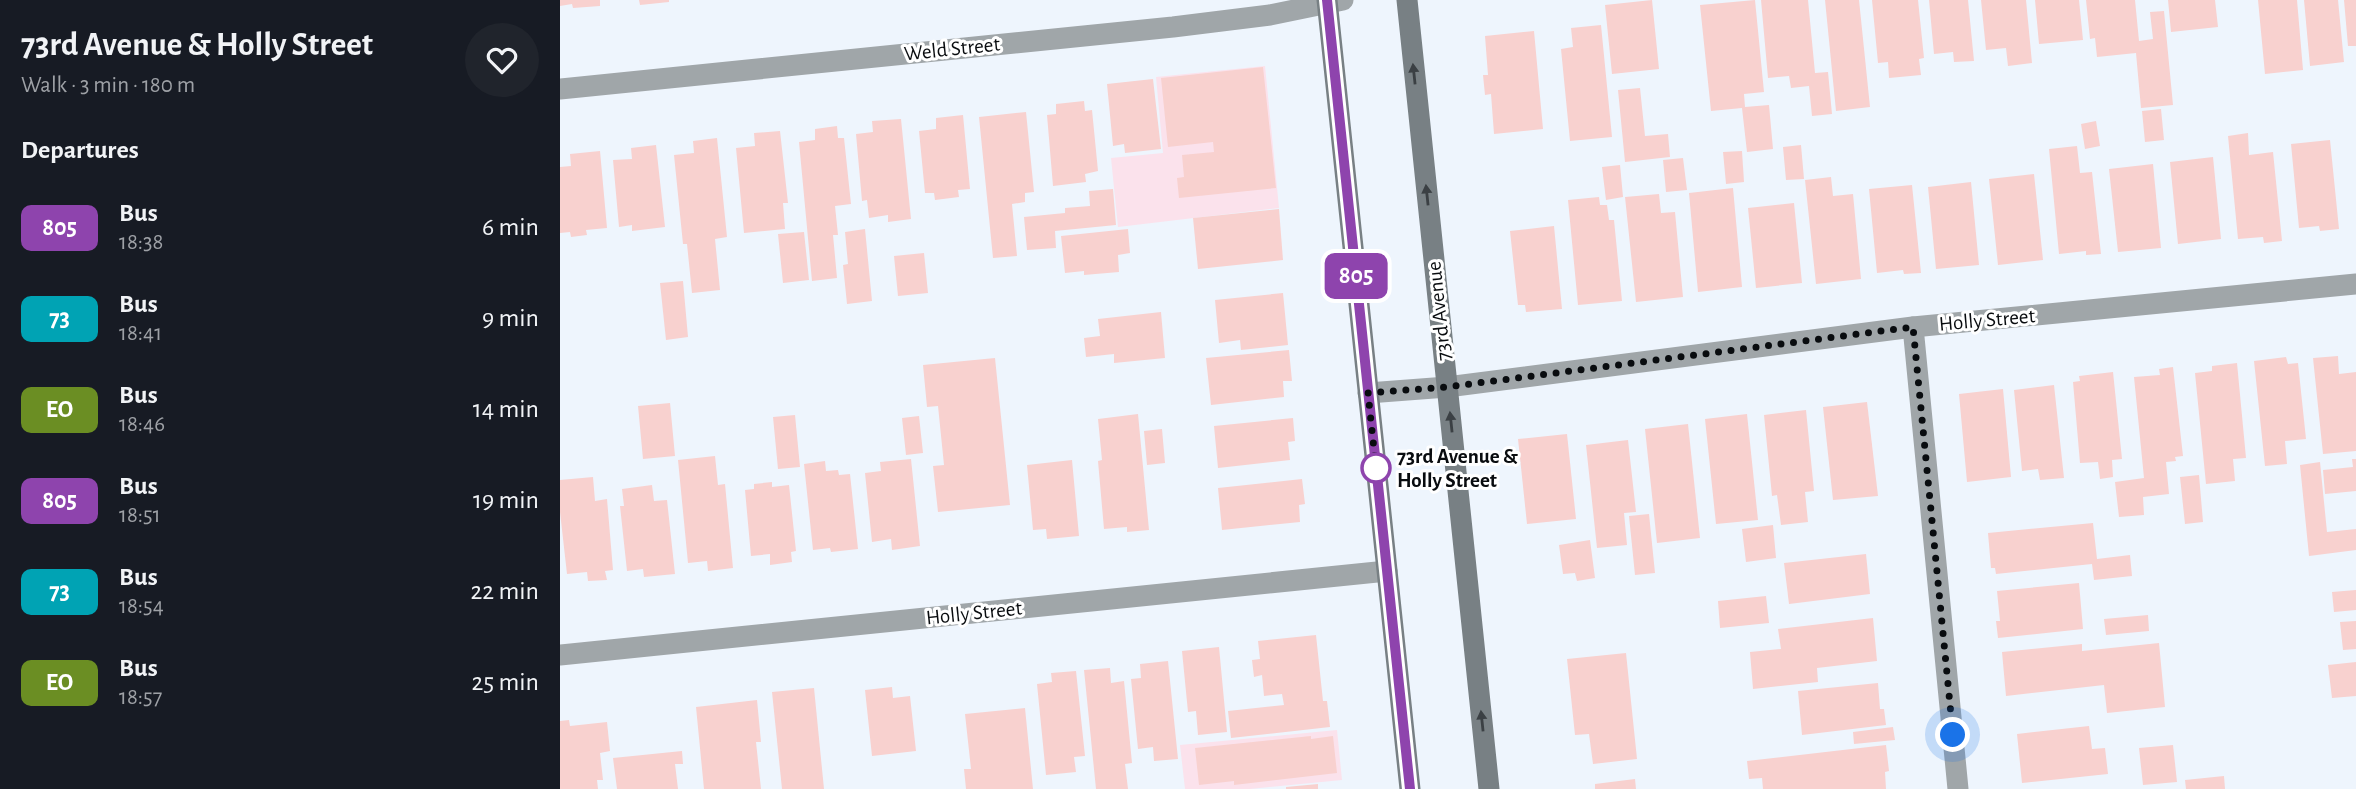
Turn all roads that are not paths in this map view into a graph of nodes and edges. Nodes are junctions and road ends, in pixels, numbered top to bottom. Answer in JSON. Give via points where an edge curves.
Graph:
{"nodes":[{"id":1,"x":1407,"y":0,"type":"edge"},
{"id":2,"x":1333,"y":1,"type":"edge"},
{"id":3,"x":560,"y":89,"type":"edge"},
{"id":4,"x":2356,"y":284,"type":"edge"},
{"id":5,"x":1913,"y":327,"type":"junction"},
{"id":6,"x":1447,"y":387,"type":"junction"},
{"id":7,"x":1368,"y":393,"type":"junction"},
{"id":8,"x":1387,"y":570,"type":"junction"},
{"id":9,"x":560,"y":655,"type":"edge"},
{"id":10,"x":1410,"y":789,"type":"edge"},
{"id":11,"x":1489,"y":789,"type":"edge"},
{"id":12,"x":1958,"y":789,"type":"edge"}],
"edges":[{"from":6,"to":1,"type":"main road","name":"73rd Avenue","one_way":true},
{"from":2,"to":3,"type":"street","name":"Weld Street","via":[[1269,15],[1173,27]]},
{"from":2,"to":7,"type":"main road"},
{"from":4,"to":5,"type":"street","name":"Holly Street"},
{"from":5,"to":6,"type":"street","name":"Holly Street"},
{"from":5,"to":12,"type":"street"},
{"from":6,"to":7,"type":"street","name":"Holly Street"},
{"from":11,"to":6,"type":"main road","name":"73rd Avenue","one_way":true},
{"from":7,"to":8,"type":"main road"},
{"from":8,"to":9,"type":"street","name":"Holly Street"},
{"from":8,"to":10,"type":"main road"}]}
